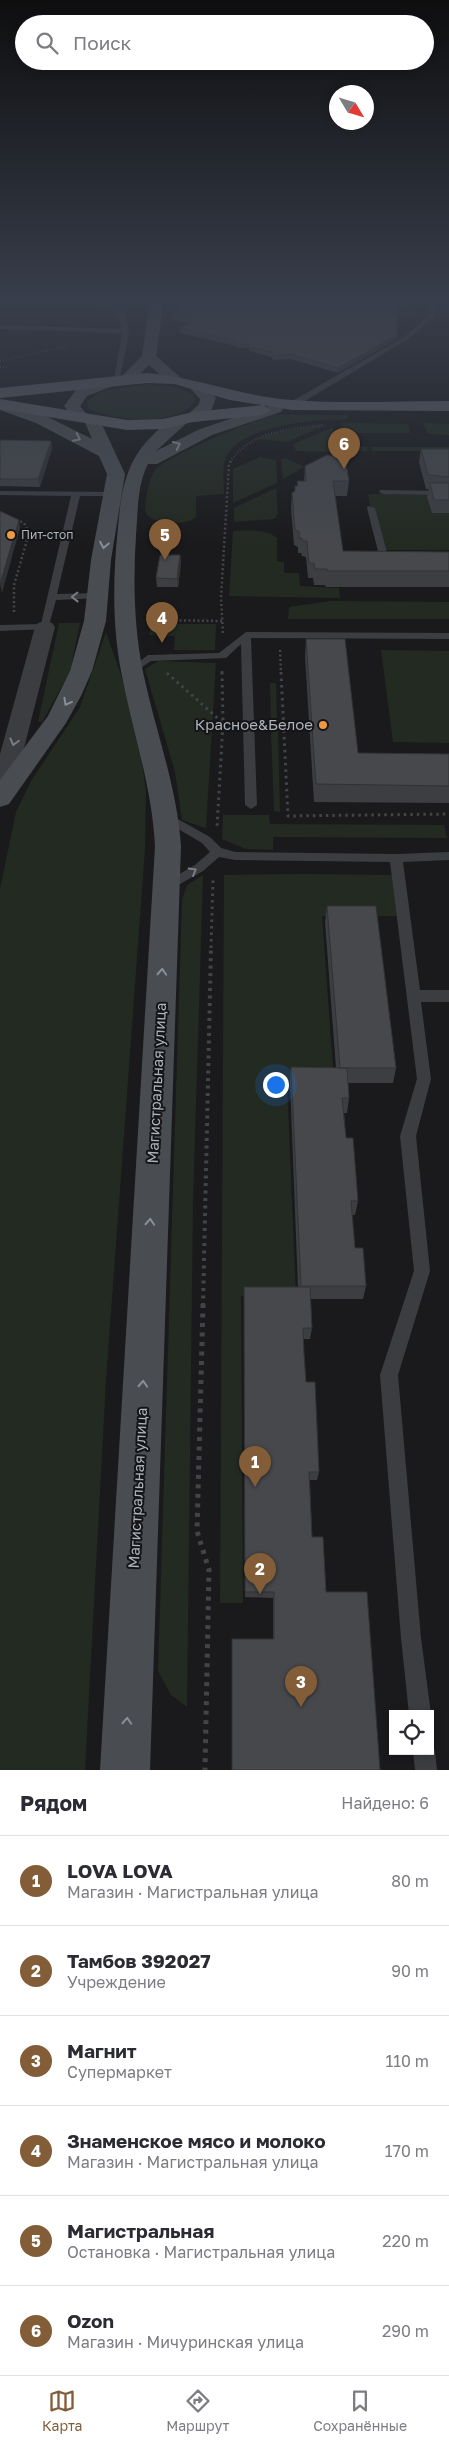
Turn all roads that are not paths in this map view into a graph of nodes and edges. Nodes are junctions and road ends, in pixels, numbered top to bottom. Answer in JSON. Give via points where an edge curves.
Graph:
{"nodes":[{"id":1,"x":111,"y":382,"type":"edge"},
{"id":2,"x":115,"y":382,"type":"edge"},
{"id":3,"x":180,"y":382,"type":"edge"},
{"id":4,"x":332,"y":382,"type":"edge"},
{"id":5,"x":197,"y":387,"type":"junction"},
{"id":6,"x":0,"y":393,"type":"edge"},
{"id":7,"x":0,"y":405,"type":"edge"},
{"id":8,"x":292,"y":405,"type":"junction"},
{"id":9,"x":312,"y":406,"type":"junction"},
{"id":10,"x":449,"y":406,"type":"edge"},
{"id":11,"x":275,"y":409,"type":"junction"},
{"id":12,"x":86,"y":418,"type":"junction"},
{"id":13,"x":187,"y":419,"type":"junction"},
{"id":14,"x":108,"y":453,"type":"junction"},
{"id":15,"x":123,"y":490,"type":"junction"},
{"id":16,"x":383,"y":492,"type":"dead end"},
{"id":17,"x":0,"y":493,"type":"edge"},
{"id":18,"x":449,"y":493,"type":"edge"},
{"id":19,"x":76,"y":494,"type":"junction"},
{"id":20,"x":371,"y":508,"type":"dead end"},
{"id":21,"x":402,"y":559,"type":"edge"},
{"id":22,"x":97,"y":596,"type":"junction"},
{"id":23,"x":52,"y":597,"type":"junction"},
{"id":24,"x":45,"y":627,"type":"junction"},
{"id":25,"x":0,"y":628,"type":"edge"},
{"id":26,"x":246,"y":635,"type":"junction"},
{"id":27,"x":449,"y":636,"type":"edge"},
{"id":28,"x":140,"y":664,"type":"junction"},
{"id":29,"x":0,"y":797,"type":"edge"},
{"id":30,"x":251,"y":806,"type":"dead end"},
{"id":31,"x":168,"y":817,"type":"junction"},
{"id":32,"x":217,"y":852,"type":"junction"},
{"id":33,"x":449,"y":856,"type":"edge"},
{"id":34,"x":396,"y":858,"type":"junction"},
{"id":35,"x":166,"y":887,"type":"junction"},
{"id":36,"x":413,"y":996,"type":"junction"},
{"id":37,"x":449,"y":996,"type":"edge"},
{"id":38,"x":420,"y":1710,"type":"edge"},
{"id":39,"x":424,"y":1755,"type":"edge"},
{"id":40,"x":125,"y":1770,"type":"edge"},
{"id":41,"x":426,"y":1770,"type":"edge"}],
"edges":[{"from":1,"to":6,"type":"main road"},
{"from":2,"to":12,"type":"main road","name":"Магистральная улица","via":[[94,387],[76,397],[72,406],[74,411]]},
{"from":3,"to":5,"type":"main road"},
{"from":4,"to":8,"type":"lane"},
{"from":5,"to":8,"type":"main road"},
{"from":5,"to":13,"type":"main road","name":"Магистральная улица","via":[[208,398],[206,406]]},
{"from":7,"to":12,"type":"main road"},
{"from":7,"to":14,"type":"main road","one_way":true,"via":[[42,420]]},
{"from":8,"to":9,"type":"main road"},
{"from":9,"to":10,"type":"main road"},
{"from":9,"to":11,"type":"main road"},
{"from":11,"to":13,"type":"main road"},
{"from":15,"to":11,"type":"main road","one_way":true,"via":[[169,449],[206,432]]},
{"from":12,"to":13,"type":"main road","via":[[146,425]]},
{"from":12,"to":14,"type":"main road","name":"Магистральная улица"},
{"from":13,"to":15,"type":"main road","name":"Магистральная улица","via":[[160,435],[148,447]]},
{"from":14,"to":15,"type":"main road","name":"Магистральная улица"},
{"from":15,"to":19,"type":"lane"},
{"from":15,"to":22,"type":"main road","one_way":true,"via":[[101,560]]},
{"from":15,"to":28,"type":"main road","name":"Магистральная улица","via":[[124,559],[136,621]]},
{"from":16,"to":18,"type":"lane"},
{"from":17,"to":19,"type":"lane"},
{"from":19,"to":23,"type":"lane"},
{"from":20,"to":21,"type":"lane","via":[[384,559]]},
{"from":22,"to":23,"type":"lane","one_way":true},
{"from":22,"to":29,"type":"main road","one_way":true,"via":[[95,621],[81,671],[70,696],[58,718]]},
{"from":23,"to":24,"type":"lane"},
{"from":24,"to":25,"type":"lane"},
{"from":24,"to":29,"type":"street","one_way":true},
{"from":26,"to":27,"type":"lane"},
{"from":26,"to":28,"type":"lane","via":[[222,656]]},
{"from":26,"to":30,"type":"lane"},
{"from":28,"to":31,"type":"main road","name":"Магистральная улица"},
{"from":31,"to":32,"type":"lane","via":[[206,840]]},
{"from":31,"to":35,"type":"main road","name":"Магистральная улица"},
{"from":32,"to":34,"type":"lane","via":[[252,857]]},
{"from":35,"to":32,"type":"lane","one_way":true,"via":[[199,868]]},
{"from":33,"to":34,"type":"lane"},
{"from":34,"to":36,"type":"lane"},
{"from":40,"to":35,"type":"main road","name":"Магистральная улица","one_way":true},
{"from":36,"to":37,"type":"lane"},
{"from":36,"to":38,"type":"lane","via":[[424,1079],[408,1136],[422,1271],[389,1375]]},
{"from":39,"to":41,"type":"lane"}]}
